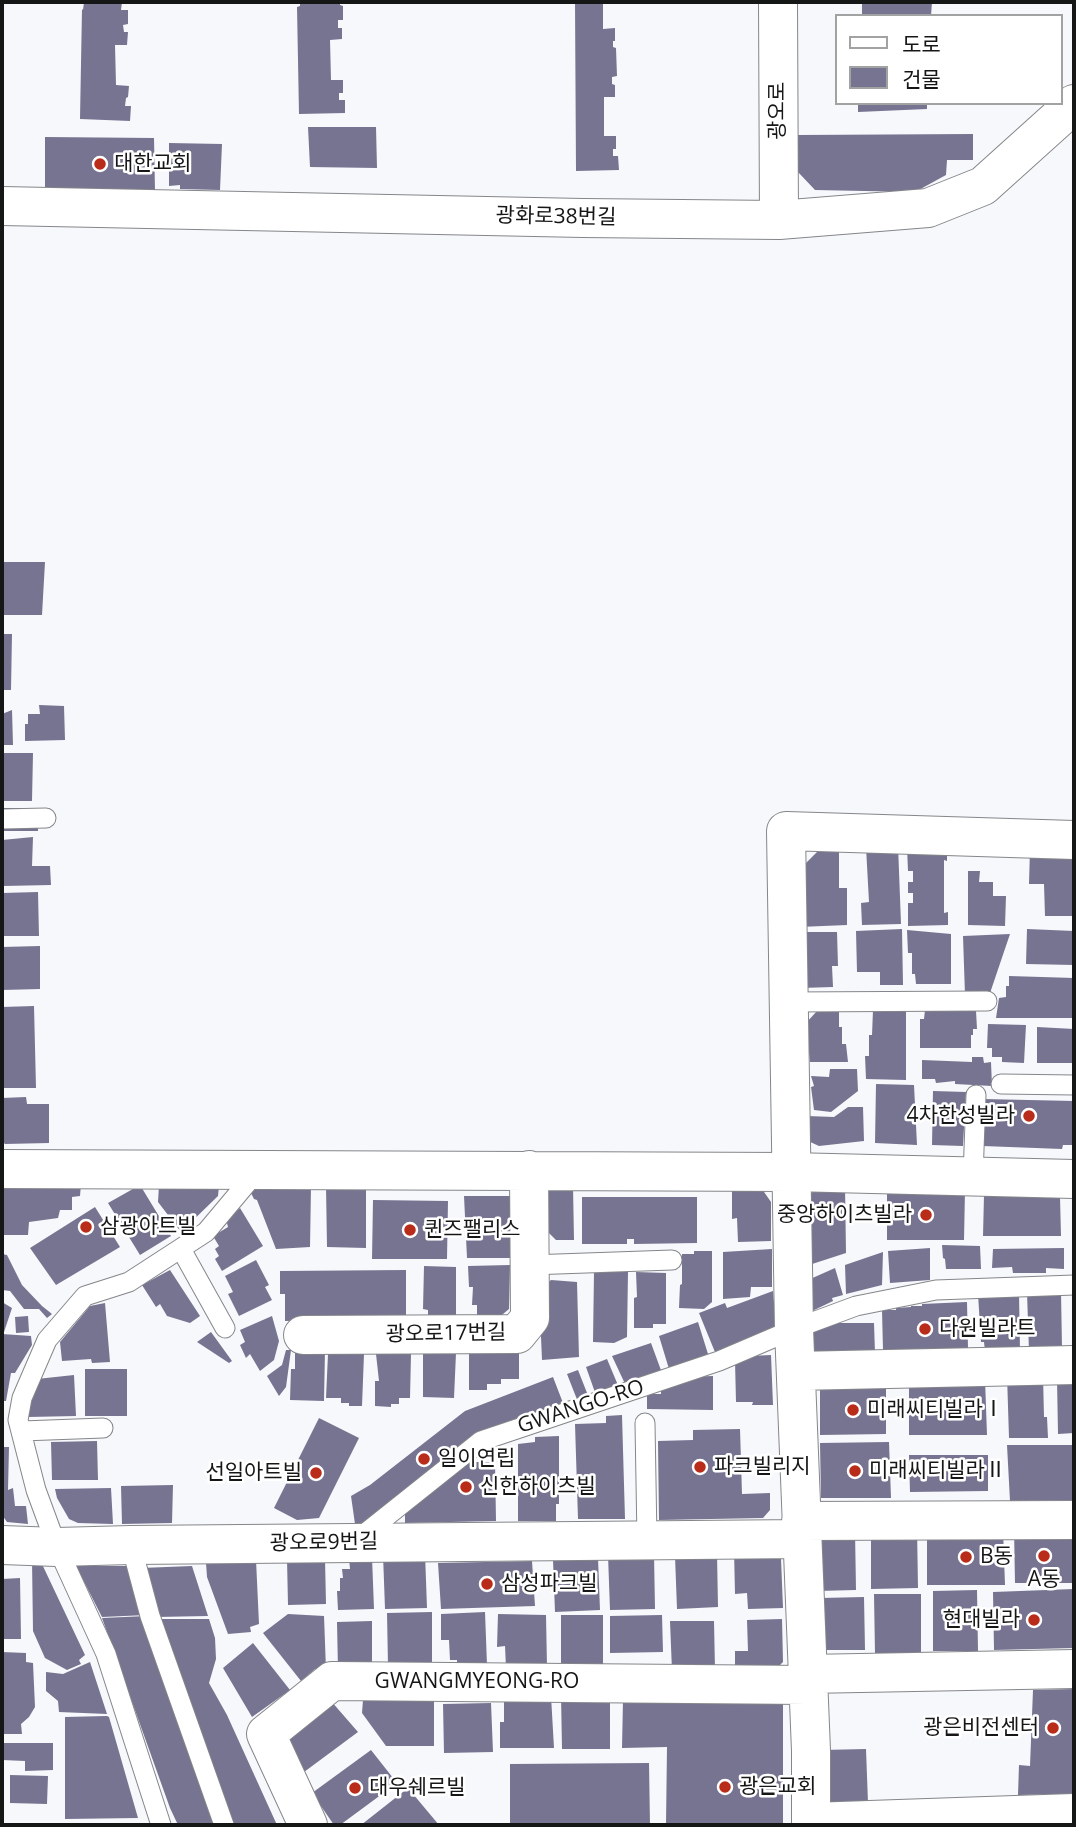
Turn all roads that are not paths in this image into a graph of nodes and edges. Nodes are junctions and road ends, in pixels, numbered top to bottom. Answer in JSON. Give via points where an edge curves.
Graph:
{"nodes":[{"id":1,"x":778,"y":2,"type":"edge"},
{"id":2,"x":1074,"y":104,"type":"edge"},
{"id":3,"x":2,"y":206,"type":"edge"},
{"id":4,"x":779,"y":220,"type":"junction"},
{"id":5,"x":46,"y":818,"type":"dead end"},
{"id":6,"x":2,"y":819,"type":"edge"},
{"id":7,"x":1074,"y":840,"type":"edge"},
{"id":8,"x":987,"y":1001,"type":"dead end"},
{"id":9,"x":788,"y":1002,"type":"junction"},
{"id":10,"x":1001,"y":1084,"type":"dead end"},
{"id":11,"x":1074,"y":1085,"type":"edge"},
{"id":12,"x":976,"y":1095,"type":"dead end"},
{"id":13,"x":2,"y":1169,"type":"edge"},
{"id":14,"x":258,"y":1170,"type":"junction"},
{"id":15,"x":528,"y":1170,"type":"junction"},
{"id":16,"x":791,"y":1172,"type":"junction"},
{"id":17,"x":973,"y":1177,"type":"junction"},
{"id":18,"x":1074,"y":1179,"type":"edge"},
{"id":19,"x":181,"y":1249,"type":"junction"},
{"id":20,"x":672,"y":1260,"type":"dead end"},
{"id":21,"x":529,"y":1265,"type":"junction"},
{"id":22,"x":1074,"y":1285,"type":"edge"},
{"id":23,"x":225,"y":1328,"type":"dead end"},
{"id":24,"x":794,"y":1329,"type":"junction"},
{"id":25,"x":303,"y":1335,"type":"dead end"},
{"id":26,"x":1074,"y":1365,"type":"edge"},
{"id":27,"x":796,"y":1371,"type":"junction"},
{"id":28,"x":645,"y":1423,"type":"dead end"},
{"id":29,"x":103,"y":1428,"type":"dead end"},
{"id":30,"x":22,"y":1431,"type":"junction"},
{"id":31,"x":1074,"y":1520,"type":"edge"},
{"id":32,"x":801,"y":1530,"type":"junction"},
{"id":33,"x":647,"y":1540,"type":"junction"},
{"id":34,"x":354,"y":1542,"type":"junction"},
{"id":35,"x":2,"y":1545,"type":"edge"},
{"id":36,"x":131,"y":1545,"type":"junction"},
{"id":37,"x":57,"y":1547,"type":"junction"},
{"id":38,"x":1074,"y":1669,"type":"edge"},
{"id":39,"x":807,"y":1679,"type":"junction"},
{"id":40,"x":1074,"y":1813,"type":"edge"},
{"id":41,"x":811,"y":1823,"type":"edge"},
{"id":42,"x":162,"y":1825,"type":"edge"},
{"id":43,"x":224,"y":1825,"type":"edge"},
{"id":44,"x":308,"y":1825,"type":"edge"}],
"edges":[{"from":1,"to":4,"type":"street","name":"광오로"},
{"from":2,"to":4,"type":"street","name":"광화로38번길","via":[[983,186],[928,208]]},
{"from":3,"to":4,"type":"street","name":"광화로38번길"},
{"from":5,"to":6,"type":"lane"},
{"from":7,"to":9,"type":"street","via":[[786,831]]},
{"from":8,"to":9,"type":"lane"},
{"from":9,"to":16,"type":"street"},
{"from":10,"to":11,"type":"lane"},
{"from":12,"to":17,"type":"lane"},
{"from":13,"to":14,"type":"street"},
{"from":14,"to":15,"type":"street"},
{"from":14,"to":19,"type":"lane","via":[[206,1233]]},
{"from":15,"to":16,"type":"street"},
{"from":15,"to":21,"type":"street","name":"광오로17번길"},
{"from":16,"to":17,"type":"street"},
{"from":16,"to":24,"type":"street"},
{"from":17,"to":18,"type":"street"},
{"from":19,"to":23,"type":"lane"},
{"from":19,"to":30,"type":"lane","via":[[129,1282],[85,1296],[47,1340],[22,1398],[18,1420]]},
{"from":20,"to":21,"type":"lane"},
{"from":21,"to":25,"type":"street","name":"광오로17번길","via":[[530,1318],[517,1334]]},
{"from":22,"to":24,"type":"lane","name":"GWANGO-RO","via":[[936,1290],[856,1306]]},
{"from":24,"to":27,"type":"street"},
{"from":24,"to":34,"type":"lane","name":"GWANGO-RO","via":[[719,1361],[481,1441]]},
{"from":26,"to":27,"type":"street"},
{"from":27,"to":32,"type":"street"},
{"from":28,"to":33,"type":"lane"},
{"from":29,"to":30,"type":"lane"},
{"from":30,"to":37,"type":"lane","via":[[36,1490]]},
{"from":31,"to":32,"type":"street"},
{"from":32,"to":33,"type":"street","name":"광오로9번길"},
{"from":32,"to":39,"type":"street"},
{"from":33,"to":34,"type":"street","name":"광오로9번길"},
{"from":34,"to":36,"type":"street","name":"광오로9번길"},
{"from":35,"to":37,"type":"street","name":"광오로9번길"},
{"from":36,"to":37,"type":"street","name":"광오로9번길"},
{"from":36,"to":43,"type":"lane","via":[[150,1616]]},
{"from":37,"to":42,"type":"lane","via":[[106,1654]]},
{"from":38,"to":39,"type":"street"},
{"from":39,"to":41,"type":"street"},
{"from":39,"to":44,"type":"street","name":"GWANGMYEONG-RO","via":[[332,1681],[266,1734]]},
{"from":40,"to":41,"type":"street"}]}
